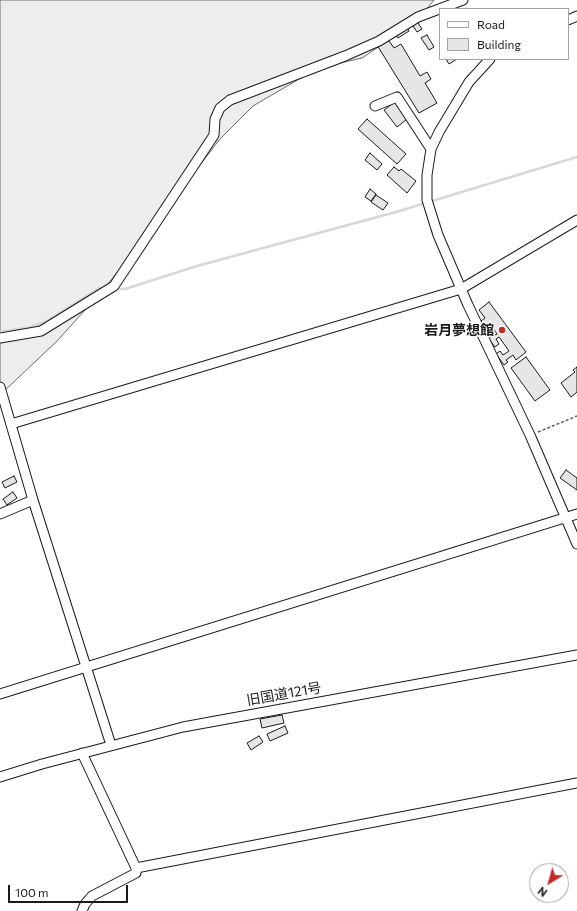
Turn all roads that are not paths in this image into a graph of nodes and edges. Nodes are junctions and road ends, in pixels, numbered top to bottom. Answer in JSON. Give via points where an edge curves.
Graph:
{"nodes":[{"id":1,"x":463,"y":0,"type":"edge"},
{"id":2,"x":442,"y":8,"type":"edge"},
{"id":3,"x":439,"y":9,"type":"edge"},
{"id":4,"x":489,"y":60,"type":"edge"},
{"id":5,"x":375,"y":106,"type":"dead end"},
{"id":6,"x":431,"y":149,"type":"junction"},
{"id":7,"x":577,"y":220,"type":"edge"},
{"id":8,"x":461,"y":288,"type":"junction"},
{"id":9,"x":0,"y":338,"type":"edge"},
{"id":10,"x":0,"y":387,"type":"edge"},
{"id":11,"x":11,"y":424,"type":"junction"},
{"id":12,"x":33,"y":500,"type":"junction"},
{"id":13,"x":0,"y":514,"type":"edge"},
{"id":14,"x":577,"y":514,"type":"edge"},
{"id":15,"x":567,"y":518,"type":"junction"},
{"id":16,"x":577,"y":544,"type":"edge"},
{"id":17,"x":577,"y":655,"type":"edge"},
{"id":18,"x":86,"y":668,"type":"junction"},
{"id":19,"x":0,"y":694,"type":"edge"},
{"id":20,"x":112,"y":745,"type":"junction"},
{"id":21,"x":82,"y":753,"type":"junction"},
{"id":22,"x":0,"y":776,"type":"edge"},
{"id":23,"x":577,"y":783,"type":"edge"},
{"id":24,"x":136,"y":868,"type":"junction"},
{"id":25,"x":82,"y":911,"type":"edge"}],
"edges":[{"from":1,"to":2,"type":"street"},
{"from":3,"to":9,"type":"street","via":[[418,17],[378,41],[345,56],[230,100],[220,108],[215,119],[214,135],[114,286],[41,331]]},
{"from":4,"to":6,"type":"street","via":[[468,82]]},
{"from":5,"to":6,"type":"street","via":[[397,97]]},
{"from":6,"to":8,"type":"street","via":[[427,200],[438,235]]},
{"from":7,"to":8,"type":"street"},
{"from":8,"to":11,"type":"street"},
{"from":8,"to":15,"type":"street"},
{"from":10,"to":11,"type":"street"},
{"from":11,"to":12,"type":"street"},
{"from":12,"to":13,"type":"street"},
{"from":12,"to":18,"type":"street"},
{"from":14,"to":15,"type":"street"},
{"from":15,"to":16,"type":"street"},
{"from":15,"to":18,"type":"street"},
{"from":17,"to":20,"type":"street","name":"旧国道121号","via":[[183,727]]},
{"from":18,"to":19,"type":"street"},
{"from":18,"to":20,"type":"street"},
{"from":20,"to":21,"type":"street","name":"旧国道121号"},
{"from":21,"to":22,"type":"street","name":"旧国道121号"},
{"from":21,"to":24,"type":"street"},
{"from":23,"to":24,"type":"street"},
{"from":24,"to":25,"type":"street","via":[[133,876],[92,896],[84,904]]}]}
